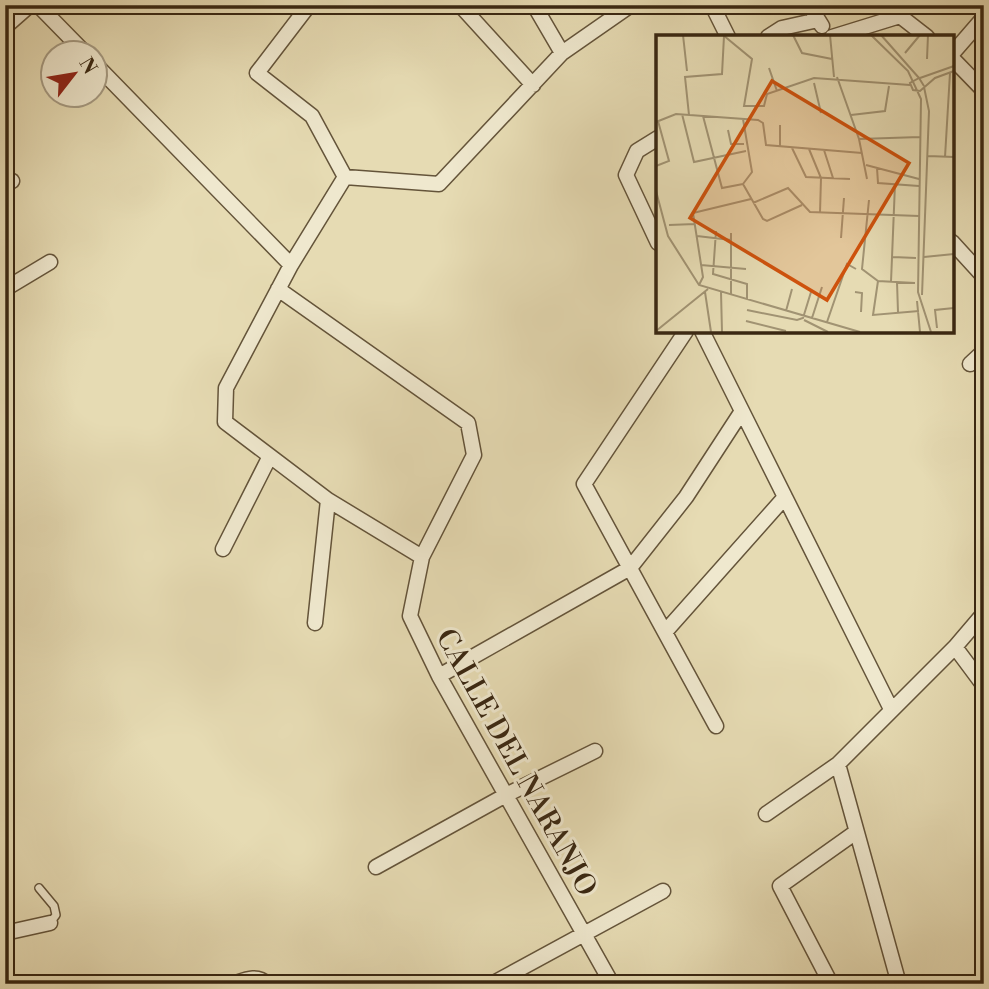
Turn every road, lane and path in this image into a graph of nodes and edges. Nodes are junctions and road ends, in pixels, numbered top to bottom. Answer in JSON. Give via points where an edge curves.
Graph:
{"nodes":[{"id":1,"x":30,"y":5,"type":"edge"},
{"id":2,"x":38,"y":5,"type":"edge"},
{"id":3,"x":309,"y":5,"type":"edge"},
{"id":4,"x":460,"y":5,"type":"edge"},
{"id":5,"x":534,"y":5,"type":"edge"},
{"id":6,"x":631,"y":5,"type":"edge"},
{"id":7,"x":712,"y":5,"type":"edge"},
{"id":8,"x":809,"y":5,"type":"edge"},
{"id":9,"x":984,"y":17,"type":"edge"},
{"id":10,"x":818,"y":20,"type":"junction"},
{"id":11,"x":5,"y":27,"type":"edge"},
{"id":12,"x":727,"y":35,"type":"edge"},
{"id":13,"x":771,"y":35,"type":"edge"},
{"id":14,"x":829,"y":35,"type":"edge"},
{"id":15,"x":837,"y":35,"type":"edge"},
{"id":16,"x":924,"y":35,"type":"edge"},
{"id":17,"x":70,"y":38,"type":"edge"},
{"id":18,"x":562,"y":52,"type":"junction"},
{"id":19,"x":954,"y":54,"type":"edge"},
{"id":20,"x":954,"y":58,"type":"edge"},
{"id":21,"x":108,"y":77,"type":"edge"},
{"id":22,"x":533,"y":85,"type":"junction"},
{"id":23,"x":984,"y":91,"type":"edge"},
{"id":24,"x":656,"y":139,"type":"edge"},
{"id":25,"x":345,"y":177,"type":"junction"},
{"id":26,"x":656,"y":239,"type":"edge"},
{"id":27,"x":954,"y":244,"type":"edge"},
{"id":28,"x":50,"y":262,"type":"dead end"},
{"id":29,"x":291,"y":265,"type":"junction"},
{"id":30,"x":984,"y":277,"type":"edge"},
{"id":31,"x":6,"y":286,"type":"edge"},
{"id":32,"x":278,"y":289,"type":"junction"},
{"id":33,"x":685,"y":332,"type":"edge"},
{"id":34,"x":702,"y":332,"type":"edge"},
{"id":35,"x":984,"y":351,"type":"edge"},
{"id":36,"x":970,"y":364,"type":"dead end"},
{"id":37,"x":742,"y":411,"type":"junction"},
{"id":38,"x":270,"y":456,"type":"junction"},
{"id":39,"x":785,"y":497,"type":"junction"},
{"id":40,"x":328,"y":500,"type":"junction"},
{"id":41,"x":223,"y":549,"type":"dead end"},
{"id":42,"x":422,"y":557,"type":"junction"},
{"id":43,"x":630,"y":568,"type":"junction"},
{"id":44,"x":984,"y":613,"type":"edge"},
{"id":45,"x":315,"y":623,"type":"dead end"},
{"id":46,"x":665,"y":632,"type":"junction"},
{"id":47,"x":955,"y":647,"type":"junction"},
{"id":48,"x":439,"y":676,"type":"junction"},
{"id":49,"x":984,"y":685,"type":"edge"},
{"id":50,"x":891,"y":709,"type":"junction"},
{"id":51,"x":716,"y":726,"type":"dead end"},
{"id":52,"x":595,"y":751,"type":"dead end"},
{"id":53,"x":838,"y":764,"type":"junction"},
{"id":54,"x":506,"y":795,"type":"junction"},
{"id":55,"x":766,"y":814,"type":"dead end"},
{"id":56,"x":856,"y":832,"type":"junction"},
{"id":57,"x":376,"y":867,"type":"dead end"},
{"id":58,"x":39,"y":888,"type":"dead end"},
{"id":59,"x":663,"y":891,"type":"dead end"},
{"id":60,"x":50,"y":922,"type":"joint"},
{"id":61,"x":5,"y":933,"type":"edge"},
{"id":62,"x":583,"y":934,"type":"junction"},
{"id":63,"x":830,"y":983,"type":"edge"},
{"id":64,"x":233,"y":984,"type":"edge"},
{"id":65,"x":267,"y":984,"type":"edge"},
{"id":66,"x":492,"y":984,"type":"edge"},
{"id":67,"x":611,"y":984,"type":"edge"},
{"id":68,"x":899,"y":984,"type":"edge"}],
"edges":[{"from":1,"to":11,"type":"street"},
{"from":2,"to":17,"type":"street"},
{"from":3,"to":25,"type":"street","via":[[257,73],[312,116]]},
{"from":4,"to":22,"type":"street"},
{"from":5,"to":18,"type":"street"},
{"from":6,"to":18,"type":"street"},
{"from":7,"to":12,"type":"street"},
{"from":8,"to":10,"type":"street"},
{"from":9,"to":19,"type":"street"},
{"from":10,"to":13,"type":"street"},
{"from":10,"to":14,"type":"street"},
{"from":15,"to":16,"type":"street","via":[[900,16]]},
{"from":18,"to":22,"type":"street"},
{"from":20,"to":23,"type":"street"},
{"from":21,"to":29,"type":"street"},
{"from":22,"to":25,"type":"street","via":[[439,184]]},
{"from":24,"to":26,"type":"street","via":[[637,151],[626,175]]},
{"from":25,"to":29,"type":"street"},
{"from":27,"to":30,"type":"street"},
{"from":28,"to":31,"type":"street"},
{"from":29,"to":32,"type":"street"},
{"from":32,"to":38,"type":"street","via":[[226,388],[225,422]]},
{"from":32,"to":42,"type":"street","name":"CALLE DEL NARANJO","via":[[468,423],[474,454]]},
{"from":33,"to":43,"type":"street","via":[[584,484]]},
{"from":34,"to":37,"type":"street"},
{"from":35,"to":36,"type":"street"},
{"from":37,"to":39,"type":"street"},
{"from":37,"to":43,"type":"street","via":[[686,497]]},
{"from":38,"to":40,"type":"street"},
{"from":38,"to":41,"type":"street"},
{"from":39,"to":46,"type":"street"},
{"from":39,"to":50,"type":"street"},
{"from":40,"to":42,"type":"street"},
{"from":40,"to":45,"type":"street"},
{"from":42,"to":48,"type":"street","name":"CALLE DEL NARANJO","via":[[410,616]]},
{"from":43,"to":46,"type":"street"},
{"from":43,"to":48,"type":"street"},
{"from":44,"to":47,"type":"street"},
{"from":46,"to":51,"type":"street"},
{"from":47,"to":49,"type":"street"},
{"from":47,"to":50,"type":"street"},
{"from":48,"to":54,"type":"street","name":"CALLE DEL NARANJO"},
{"from":50,"to":53,"type":"street"},
{"from":52,"to":54,"type":"street"},
{"from":53,"to":55,"type":"street"},
{"from":53,"to":56,"type":"street"},
{"from":54,"to":57,"type":"street"},
{"from":54,"to":62,"type":"street","name":"CALLE DEL NARANJO"},
{"from":56,"to":63,"type":"street","via":[[780,886]]},
{"from":56,"to":68,"type":"street"},
{"from":58,"to":60,"type":"lane","via":[[56,908]]},
{"from":59,"to":62,"type":"street"},
{"from":60,"to":61,"type":"street"},
{"from":62,"to":66,"type":"street"},
{"from":62,"to":67,"type":"street","name":"CALLE DEL NARANJO"},
{"from":64,"to":65,"type":"street","via":[[253,978]]}]}
